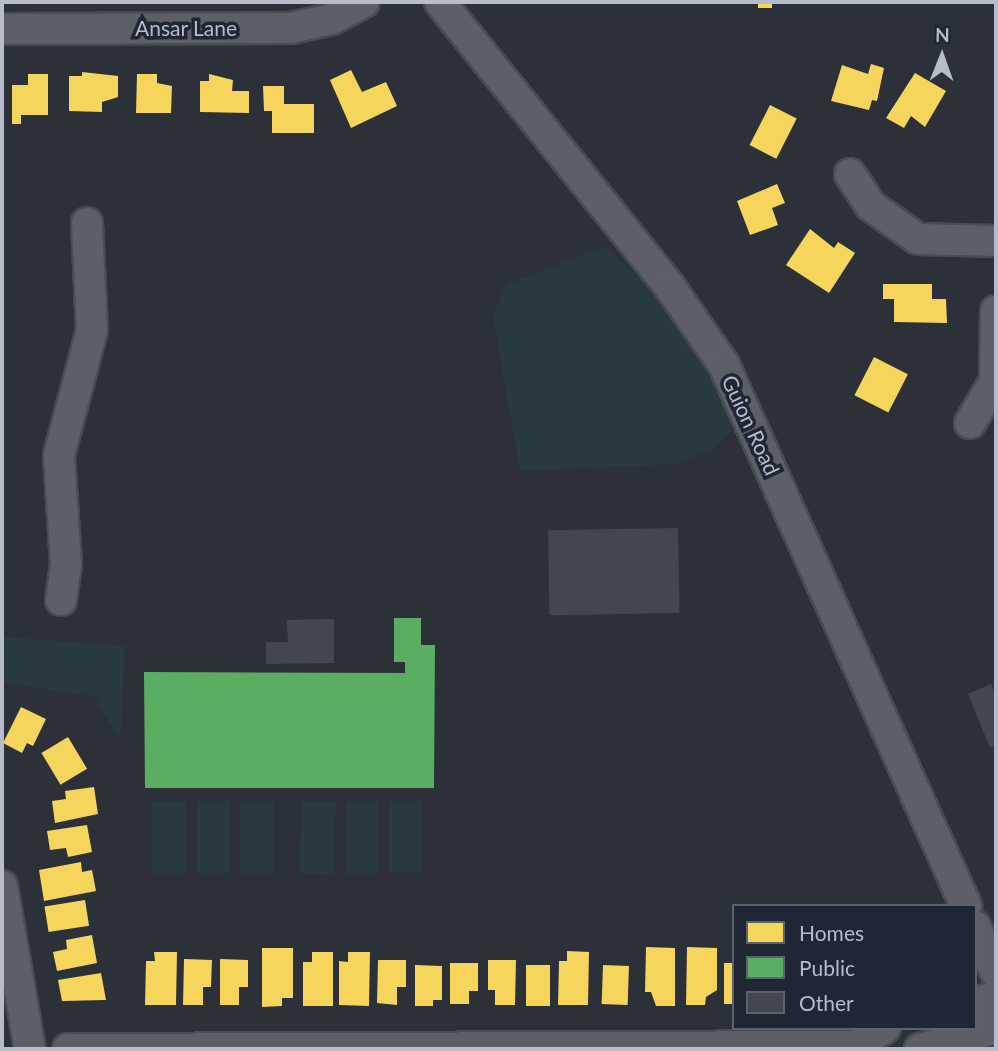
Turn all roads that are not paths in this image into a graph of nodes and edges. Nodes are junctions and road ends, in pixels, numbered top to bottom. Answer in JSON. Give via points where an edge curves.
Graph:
{"nodes":[{"id":1,"x":364,"y":2,"type":"edge"},
{"id":2,"x":439,"y":2,"type":"edge"},
{"id":3,"x":34,"y":15,"type":"edge"},
{"id":4,"x":2,"y":29,"type":"edge"},
{"id":5,"x":850,"y":174,"type":"dead end"},
{"id":6,"x":87,"y":223,"type":"dead end"},
{"id":7,"x":996,"y":241,"type":"edge"},
{"id":8,"x":996,"y":311,"type":"edge"},
{"id":9,"x":970,"y":424,"type":"dead end"},
{"id":10,"x":61,"y":600,"type":"dead end"},
{"id":11,"x":2,"y":886,"type":"edge"},
{"id":12,"x":965,"y":904,"type":"edge"},
{"id":13,"x":977,"y":930,"type":"edge"},
{"id":14,"x":996,"y":973,"type":"edge"},
{"id":15,"x":996,"y":997,"type":"edge"},
{"id":16,"x":977,"y":1002,"type":"edge"},
{"id":17,"x":996,"y":1028,"type":"edge"},
{"id":18,"x":882,"y":1030,"type":"edge"},
{"id":19,"x":859,"y":1047,"type":"edge"},
{"id":20,"x":30,"y":1049,"type":"edge"},
{"id":21,"x":68,"y":1049,"type":"edge"},
{"id":22,"x":920,"y":1049,"type":"edge"}],
"edges":[{"from":1,"to":3,"type":"street","name":"Ansar Lane","via":[[332,19],[291,28]]},
{"from":2,"to":12,"type":"street","name":"Guion Road","via":[[670,287],[724,365]]},
{"from":3,"to":4,"type":"street","name":"Ansar Lane"},
{"from":5,"to":7,"type":"street","via":[[871,205],[918,239]]},
{"from":6,"to":10,"type":"street","via":[[92,330],[59,454],[66,564]]},
{"from":8,"to":9,"type":"street","via":[[995,381]]},
{"from":11,"to":20,"type":"street"},
{"from":13,"to":14,"type":"street"},
{"from":15,"to":16,"type":"street"},
{"from":17,"to":22,"type":"street"},
{"from":18,"to":19,"type":"street"},
{"from":19,"to":21,"type":"street"}]}
